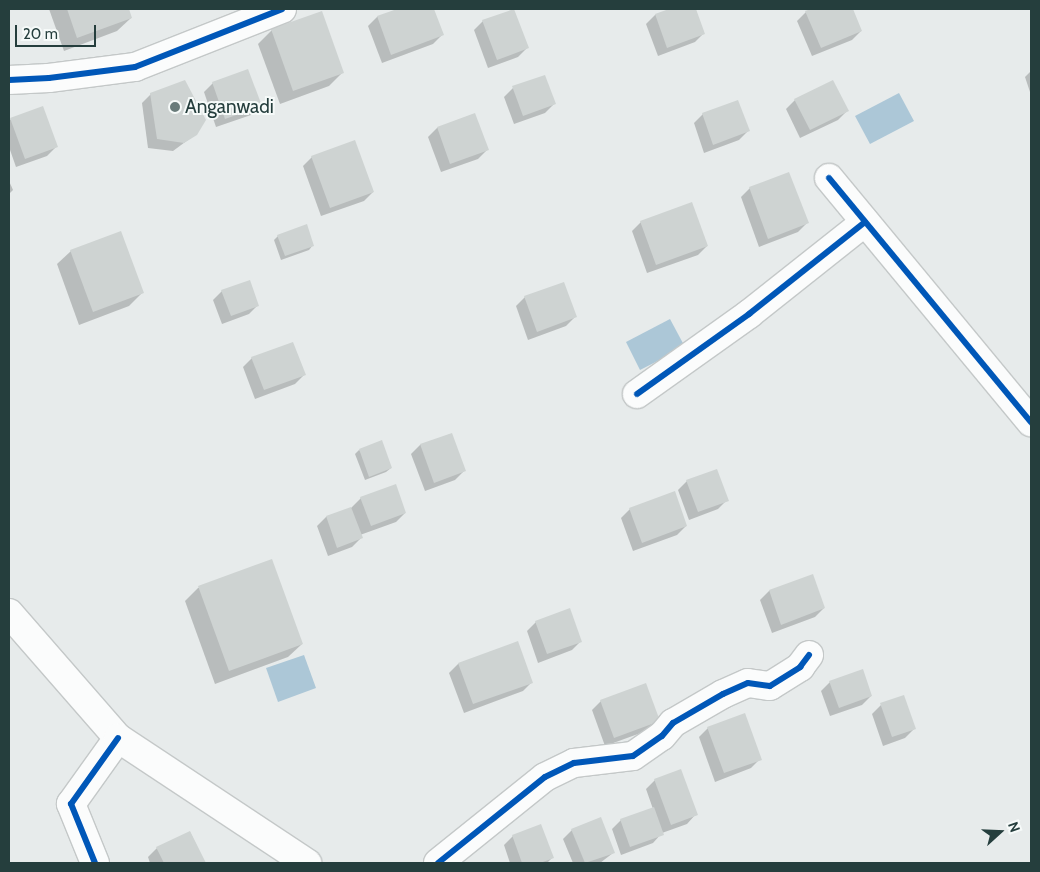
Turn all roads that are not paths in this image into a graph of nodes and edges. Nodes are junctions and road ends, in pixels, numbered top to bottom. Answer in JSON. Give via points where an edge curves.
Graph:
{"nodes":[{"id":1,"x":282,"y":9,"type":"edge"},
{"id":2,"x":9,"y":80,"type":"edge"},
{"id":3,"x":829,"y":178,"type":"dead end"},
{"id":4,"x":865,"y":222,"type":"junction"},
{"id":5,"x":637,"y":394,"type":"dead end"},
{"id":6,"x":1031,"y":422,"type":"edge"},
{"id":7,"x":9,"y":613,"type":"edge"},
{"id":8,"x":810,"y":655,"type":"dead end"},
{"id":9,"x":118,"y":738,"type":"junction"},
{"id":10,"x":94,"y":863,"type":"edge"},
{"id":11,"x":307,"y":863,"type":"edge"},
{"id":12,"x":438,"y":863,"type":"edge"}],
"edges":[{"from":1,"to":2,"type":"street","via":[[135,67]]},
{"from":3,"to":4,"type":"street"},
{"from":4,"to":5,"type":"street","via":[[749,314]]},
{"from":4,"to":6,"type":"street"},
{"from":7,"to":9,"type":"street"},
{"from":8,"to":12,"type":"street","via":[[800,667],[770,686],[748,683],[723,694],[673,723],[662,736],[632,756],[574,763],[545,777]]},
{"from":9,"to":10,"type":"street","via":[[71,804]]},
{"from":9,"to":11,"type":"street"}]}
